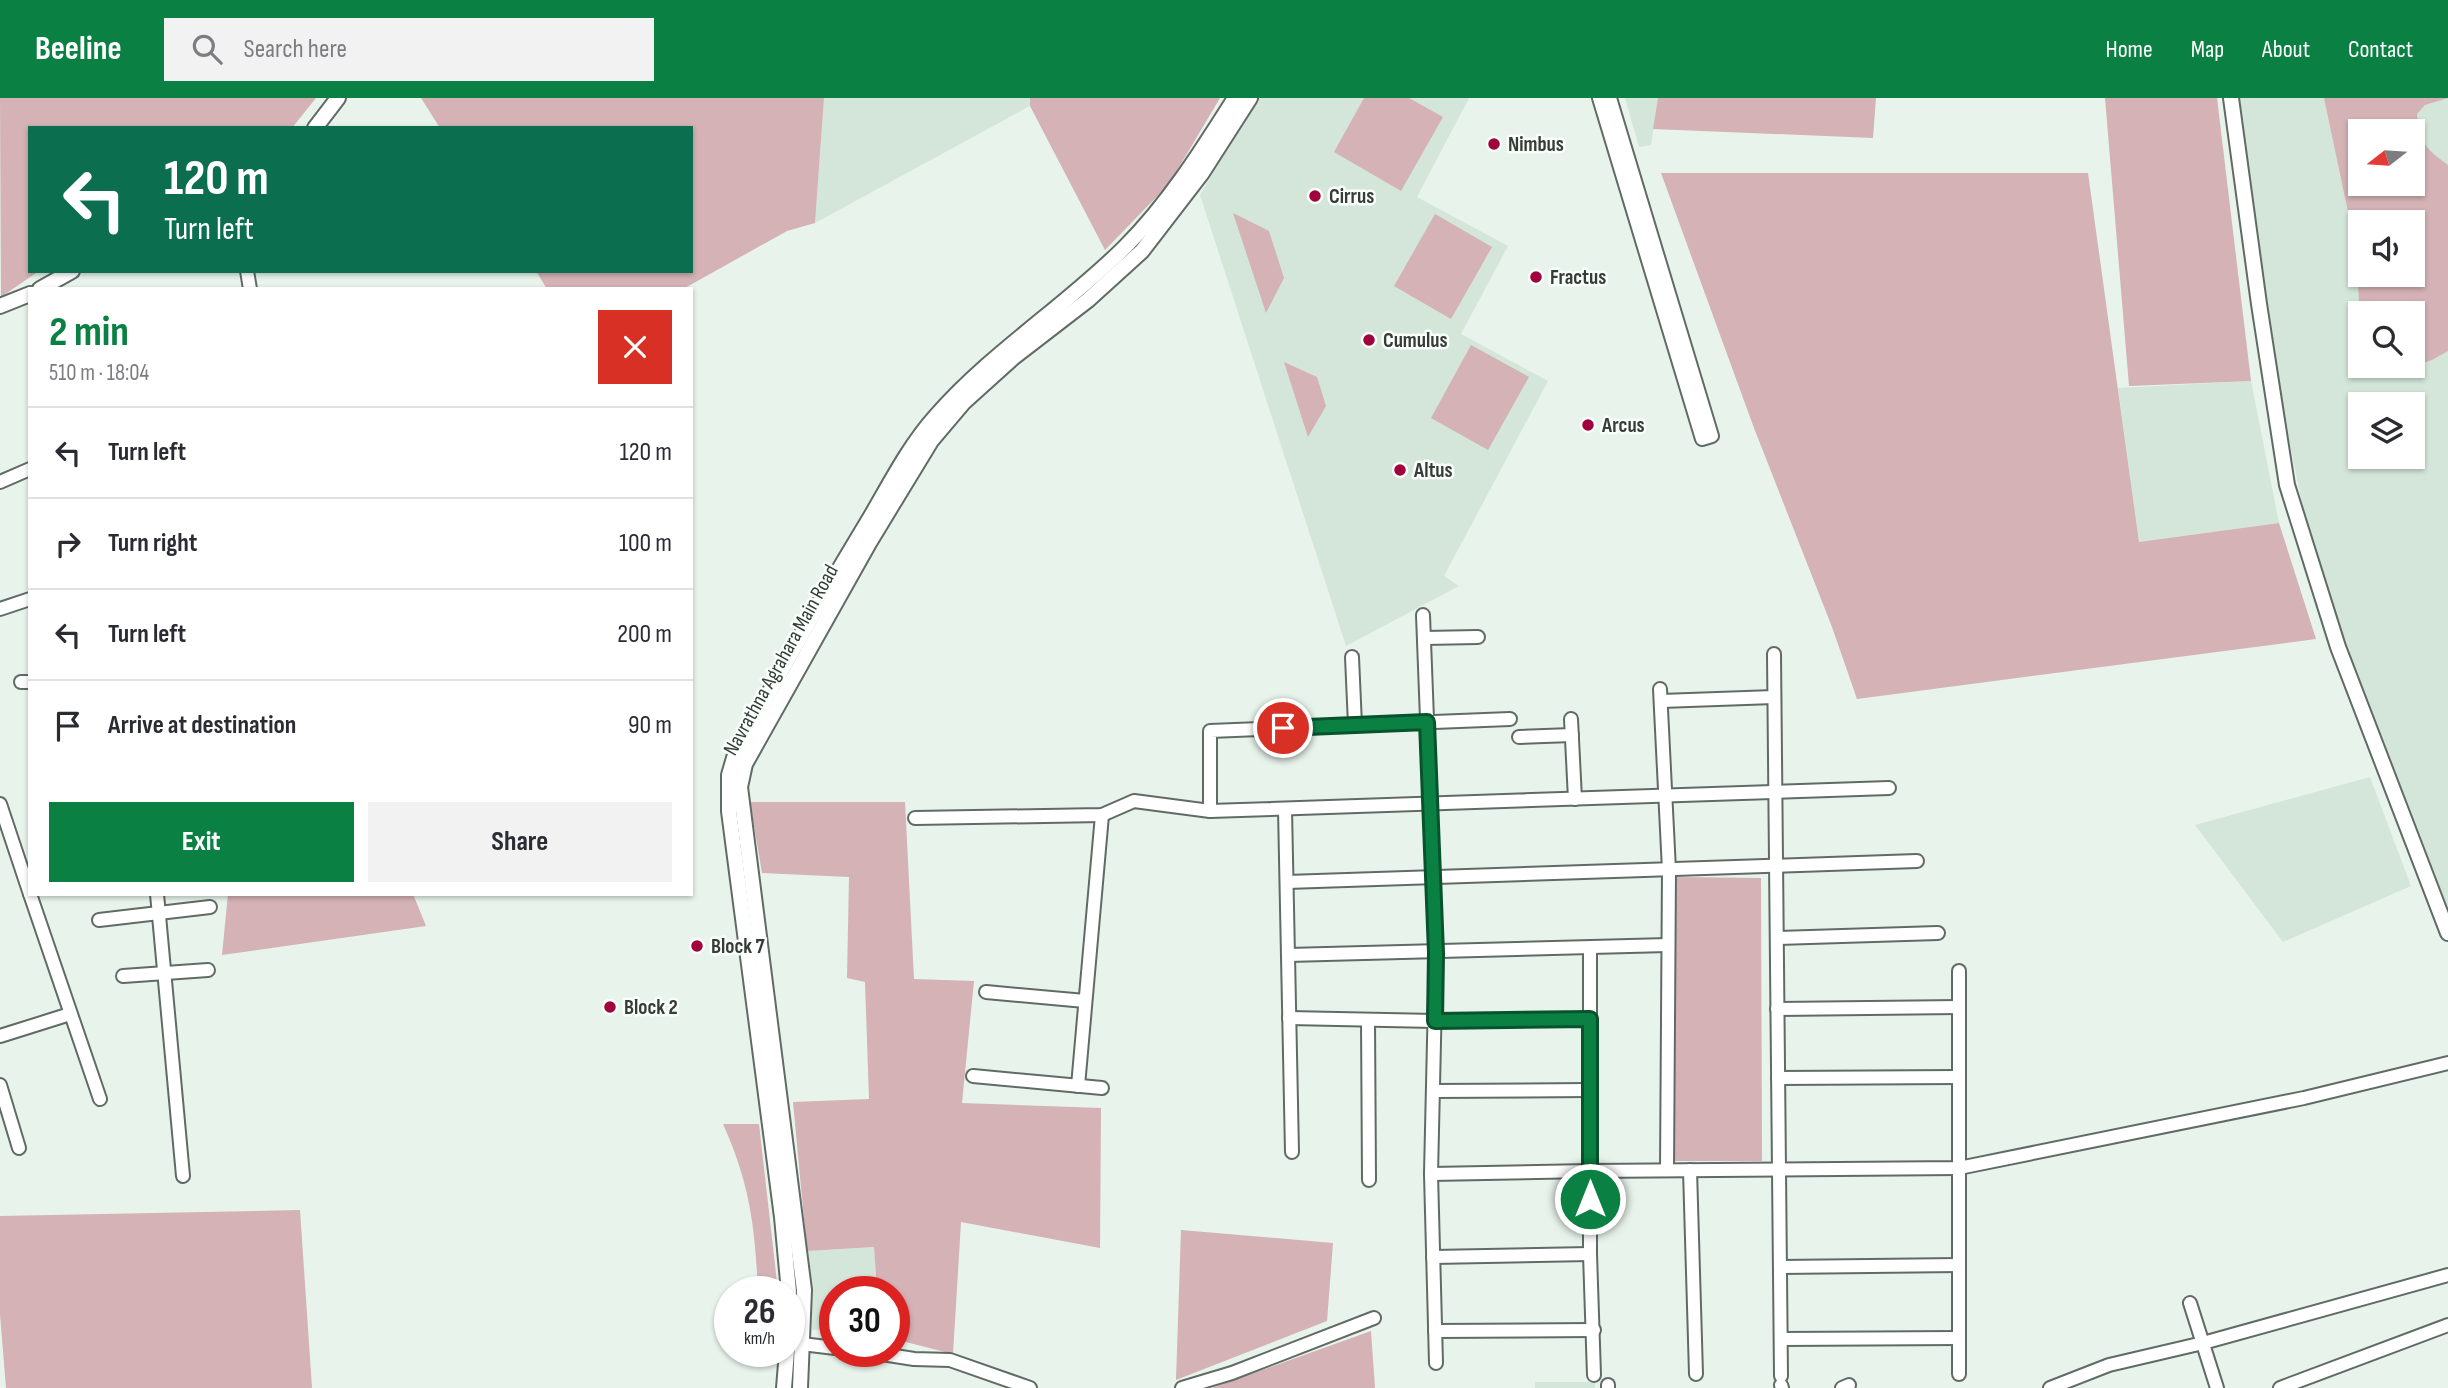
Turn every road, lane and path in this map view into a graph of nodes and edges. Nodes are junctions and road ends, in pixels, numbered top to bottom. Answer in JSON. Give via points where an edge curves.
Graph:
{"nodes":[{"id":1,"x":338,"y":98,"type":"edge"},
{"id":2,"x":1235,"y":98,"type":"edge"},
{"id":3,"x":1250,"y":98,"type":"edge"},
{"id":4,"x":1599,"y":98,"type":"edge"},
{"id":5,"x":1610,"y":98,"type":"edge"},
{"id":6,"x":2231,"y":98,"type":"edge"},
{"id":7,"x":317,"y":126,"type":"edge"},
{"id":8,"x":68,"y":273,"type":"edge"},
{"id":9,"x":44,"y":287,"type":"edge"},
{"id":10,"x":28,"y":295,"type":"edge"},
{"id":11,"x":0,"y":306,"type":"edge"},
{"id":12,"x":28,"y":470,"type":"edge"},
{"id":13,"x":0,"y":482,"type":"edge"},
{"id":14,"x":864,"y":540,"type":"junction"},
{"id":15,"x":28,"y":600,"type":"edge"},
{"id":16,"x":0,"y":609,"type":"edge"},
{"id":17,"x":1423,"y":615,"type":"dead end"},
{"id":18,"x":1478,"y":637,"type":"dead end"},
{"id":19,"x":1424,"y":638,"type":"junction"},
{"id":20,"x":1774,"y":654,"type":"dead end"},
{"id":21,"x":1352,"y":657,"type":"dead end"},
{"id":22,"x":1774,"y":697,"type":"junction"},
{"id":23,"x":1510,"y":719,"type":"dead end"},
{"id":24,"x":1572,"y":719,"type":"dead end"},
{"id":25,"x":1427,"y":722,"type":"junction"},
{"id":26,"x":1355,"y":725,"type":"junction"},
{"id":27,"x":1572,"y":735,"type":"junction"},
{"id":28,"x":1519,"y":737,"type":"dead end"},
{"id":29,"x":1889,"y":788,"type":"dead end"},
{"id":30,"x":1775,"y":793,"type":"junction"},
{"id":31,"x":1665,"y":796,"type":"junction"},
{"id":32,"x":1575,"y":799,"type":"junction"},
{"id":33,"x":0,"y":804,"type":"edge"},
{"id":34,"x":1431,"y":804,"type":"junction"},
{"id":35,"x":1285,"y":809,"type":"junction"},
{"id":36,"x":1210,"y":811,"type":"junction"},
{"id":37,"x":1102,"y":815,"type":"junction"},
{"id":38,"x":915,"y":818,"type":"dead end"},
{"id":39,"x":1917,"y":861,"type":"dead end"},
{"id":40,"x":1776,"y":865,"type":"junction"},
{"id":41,"x":1668,"y":870,"type":"junction"},
{"id":42,"x":1433,"y":879,"type":"junction"},
{"id":43,"x":1287,"y":882,"type":"junction"},
{"id":44,"x":28,"y":888,"type":"edge"},
{"id":45,"x":31,"y":896,"type":"edge"},
{"id":46,"x":157,"y":896,"type":"edge"},
{"id":47,"x":210,"y":907,"type":"dead end"},
{"id":48,"x":159,"y":914,"type":"junction"},
{"id":49,"x":99,"y":920,"type":"dead end"},
{"id":50,"x":1938,"y":933,"type":"dead end"},
{"id":51,"x":2448,"y":933,"type":"edge"},
{"id":52,"x":1777,"y":938,"type":"junction"},
{"id":53,"x":1668,"y":945,"type":"junction"},
{"id":54,"x":1590,"y":948,"type":"junction"},
{"id":55,"x":1436,"y":953,"type":"junction"},
{"id":56,"x":1288,"y":955,"type":"junction"},
{"id":57,"x":208,"y":970,"type":"dead end"},
{"id":58,"x":1959,"y":971,"type":"dead end"},
{"id":59,"x":165,"y":974,"type":"junction"},
{"id":60,"x":123,"y":976,"type":"dead end"},
{"id":61,"x":986,"y":992,"type":"dead end"},
{"id":62,"x":1085,"y":1001,"type":"junction"},
{"id":63,"x":1959,"y":1007,"type":"junction"},
{"id":64,"x":1777,"y":1009,"type":"junction"},
{"id":65,"x":69,"y":1014,"type":"junction"},
{"id":66,"x":1289,"y":1018,"type":"junction"},
{"id":67,"x":1590,"y":1019,"type":"junction"},
{"id":68,"x":1368,"y":1020,"type":"junction"},
{"id":69,"x":1435,"y":1021,"type":"junction"},
{"id":70,"x":0,"y":1036,"type":"edge"},
{"id":71,"x":2448,"y":1063,"type":"edge"},
{"id":72,"x":973,"y":1076,"type":"dead end"},
{"id":73,"x":1959,"y":1077,"type":"junction"},
{"id":74,"x":1778,"y":1078,"type":"junction"},
{"id":75,"x":0,"y":1085,"type":"edge"},
{"id":76,"x":1078,"y":1086,"type":"junction"},
{"id":77,"x":1102,"y":1088,"type":"dead end"},
{"id":78,"x":1590,"y":1090,"type":"junction"},
{"id":79,"x":1433,"y":1091,"type":"junction"},
{"id":80,"x":100,"y":1099,"type":"dead end"},
{"id":81,"x":19,"y":1148,"type":"dead end"},
{"id":82,"x":1292,"y":1152,"type":"dead end"},
{"id":83,"x":1959,"y":1168,"type":"junction"},
{"id":84,"x":1779,"y":1169,"type":"junction"},
{"id":85,"x":1667,"y":1170,"type":"junction"},
{"id":86,"x":1690,"y":1170,"type":"junction"},
{"id":87,"x":1590,"y":1171,"type":"junction"},
{"id":88,"x":1431,"y":1174,"type":"junction"},
{"id":89,"x":183,"y":1177,"type":"dead end"},
{"id":90,"x":1369,"y":1180,"type":"dead end"},
{"id":91,"x":1590,"y":1254,"type":"junction"},
{"id":92,"x":1433,"y":1257,"type":"junction"},
{"id":93,"x":1959,"y":1265,"type":"junction"},
{"id":94,"x":1780,"y":1267,"type":"junction"},
{"id":95,"x":2448,"y":1275,"type":"edge"},
{"id":96,"x":788,"y":1276,"type":"edge"},
{"id":97,"x":802,"y":1276,"type":"edge"},
{"id":98,"x":2190,"y":1303,"type":"dead end"},
{"id":99,"x":1374,"y":1318,"type":"dead end"},
{"id":100,"x":2448,"y":1325,"type":"edge"},
{"id":101,"x":1594,"y":1330,"type":"junction"},
{"id":102,"x":1435,"y":1331,"type":"junction"},
{"id":103,"x":1959,"y":1338,"type":"junction"},
{"id":104,"x":1781,"y":1339,"type":"junction"},
{"id":105,"x":2203,"y":1343,"type":"junction"},
{"id":106,"x":910,"y":1358,"type":"edge"},
{"id":107,"x":1436,"y":1363,"type":"dead end"},
{"id":108,"x":786,"y":1367,"type":"edge"},
{"id":109,"x":801,"y":1367,"type":"edge"},
{"id":110,"x":1696,"y":1374,"type":"dead end"},
{"id":111,"x":1959,"y":1374,"type":"dead end"},
{"id":112,"x":1594,"y":1375,"type":"dead end"},
{"id":113,"x":1782,"y":1383,"type":"edge"},
{"id":114,"x":784,"y":1388,"type":"edge"},
{"id":115,"x":800,"y":1388,"type":"edge"},
{"id":116,"x":1030,"y":1388,"type":"edge"},
{"id":117,"x":1182,"y":1388,"type":"edge"},
{"id":118,"x":2050,"y":1388,"type":"edge"},
{"id":119,"x":2217,"y":1388,"type":"edge"},
{"id":120,"x":2280,"y":1388,"type":"edge"}],
"edges":[{"from":1,"to":7,"type":"street"},
{"from":2,"to":14,"type":"street","name":"Navrathna Agrahara Main Road","via":[[1157,214],[1093,277],[965,384],[934,418],[912,448]]},
{"from":3,"to":14,"type":"street","name":"Navrathna Agrahara Main Road","via":[[1202,173],[1142,251],[964,402],[931,441]]},
{"from":4,"to":5,"type":"street","via":[[1707,438]]},
{"from":6,"to":51,"type":"street","via":[[2287,485],[2338,647]]},
{"from":8,"to":9,"type":"street"},
{"from":10,"to":11,"type":"street"},
{"from":12,"to":13,"type":"street"},
{"from":14,"to":96,"type":"street","name":"Navrathna Agrahara Main Road","via":[[749,730],[729,775],[729,811]]},
{"from":14,"to":97,"type":"street","name":"Navrathna Agrahara Main Road","via":[[745,764],[740,787]]},
{"from":15,"to":16,"type":"street"},
{"from":17,"to":19,"type":"street"},
{"from":18,"to":19,"type":"street"},
{"from":19,"to":25,"type":"street"},
{"from":20,"to":22,"type":"street"},
{"from":21,"to":26,"type":"street"},
{"from":22,"to":30,"type":"street"},
{"from":22,"to":31,"type":"street","via":[[1661,695]]},
{"from":23,"to":25,"type":"street"},
{"from":24,"to":27,"type":"street"},
{"from":25,"to":26,"type":"street"},
{"from":25,"to":34,"type":"street"},
{"from":26,"to":36,"type":"street","via":[[1210,731]]},
{"from":27,"to":28,"type":"street"},
{"from":27,"to":32,"type":"street"},
{"from":29,"to":30,"type":"street"},
{"from":30,"to":31,"type":"street"},
{"from":30,"to":40,"type":"street"},
{"from":31,"to":32,"type":"street"},
{"from":31,"to":41,"type":"street"},
{"from":32,"to":34,"type":"street"},
{"from":33,"to":44,"type":"street"},
{"from":34,"to":35,"type":"street"},
{"from":34,"to":42,"type":"street"},
{"from":35,"to":36,"type":"street"},
{"from":35,"to":43,"type":"street"},
{"from":36,"to":37,"type":"street","via":[[1135,801]]},
{"from":37,"to":38,"type":"street"},
{"from":37,"to":62,"type":"street"},
{"from":39,"to":40,"type":"street"},
{"from":40,"to":41,"type":"street"},
{"from":40,"to":52,"type":"street"},
{"from":41,"to":42,"type":"street"},
{"from":41,"to":53,"type":"street"},
{"from":42,"to":43,"type":"street"},
{"from":42,"to":55,"type":"street"},
{"from":43,"to":56,"type":"street"},
{"from":45,"to":65,"type":"street"},
{"from":46,"to":48,"type":"street"},
{"from":47,"to":48,"type":"street"},
{"from":48,"to":49,"type":"street"},
{"from":48,"to":59,"type":"street"},
{"from":50,"to":52,"type":"street"},
{"from":52,"to":64,"type":"street"},
{"from":53,"to":54,"type":"street"},
{"from":53,"to":85,"type":"street"},
{"from":54,"to":55,"type":"street"},
{"from":54,"to":67,"type":"street"},
{"from":55,"to":56,"type":"street"},
{"from":55,"to":69,"type":"street"},
{"from":56,"to":66,"type":"street"},
{"from":57,"to":59,"type":"street"},
{"from":58,"to":63,"type":"street"},
{"from":59,"to":60,"type":"street"},
{"from":59,"to":89,"type":"street"},
{"from":61,"to":62,"type":"street"},
{"from":62,"to":76,"type":"street"},
{"from":63,"to":64,"type":"street"},
{"from":63,"to":73,"type":"street"},
{"from":64,"to":74,"type":"street"},
{"from":65,"to":70,"type":"street"},
{"from":65,"to":80,"type":"street"},
{"from":66,"to":68,"type":"street"},
{"from":66,"to":82,"type":"street"},
{"from":67,"to":69,"type":"street"},
{"from":67,"to":78,"type":"street"},
{"from":68,"to":69,"type":"street"},
{"from":68,"to":90,"type":"street"},
{"from":69,"to":79,"type":"street"},
{"from":71,"to":83,"type":"street","via":[[2304,1098]]},
{"from":72,"to":76,"type":"street"},
{"from":73,"to":74,"type":"street"},
{"from":73,"to":83,"type":"street"},
{"from":74,"to":84,"type":"street"},
{"from":75,"to":81,"type":"street"},
{"from":76,"to":77,"type":"street"},
{"from":78,"to":79,"type":"street"},
{"from":78,"to":87,"type":"street"},
{"from":79,"to":88,"type":"street"},
{"from":83,"to":84,"type":"street"},
{"from":83,"to":93,"type":"street"},
{"from":84,"to":86,"type":"street"},
{"from":84,"to":94,"type":"street"},
{"from":85,"to":86,"type":"street"},
{"from":85,"to":87,"type":"street"},
{"from":86,"to":110,"type":"street"},
{"from":87,"to":88,"type":"street"},
{"from":87,"to":91,"type":"street"},
{"from":88,"to":92,"type":"street"},
{"from":91,"to":92,"type":"street"},
{"from":91,"to":101,"type":"street"},
{"from":92,"to":102,"type":"street"},
{"from":93,"to":94,"type":"street"},
{"from":93,"to":103,"type":"street"},
{"from":94,"to":104,"type":"street"},
{"from":95,"to":105,"type":"street"},
{"from":98,"to":105,"type":"street"},
{"from":99,"to":117,"type":"street"},
{"from":100,"to":120,"type":"street"},
{"from":101,"to":102,"type":"street"},
{"from":101,"to":112,"type":"street"},
{"from":102,"to":107,"type":"street"},
{"from":103,"to":104,"type":"street"},
{"from":103,"to":111,"type":"street"},
{"from":104,"to":113,"type":"street"},
{"from":105,"to":118,"type":"street","via":[[2109,1365]]},
{"from":105,"to":119,"type":"street"},
{"from":106,"to":116,"type":"street","via":[[950,1360]]},
{"from":108,"to":114,"type":"street"},
{"from":109,"to":115,"type":"street","name":"Navrathna Agrahara Main Road"}]}
